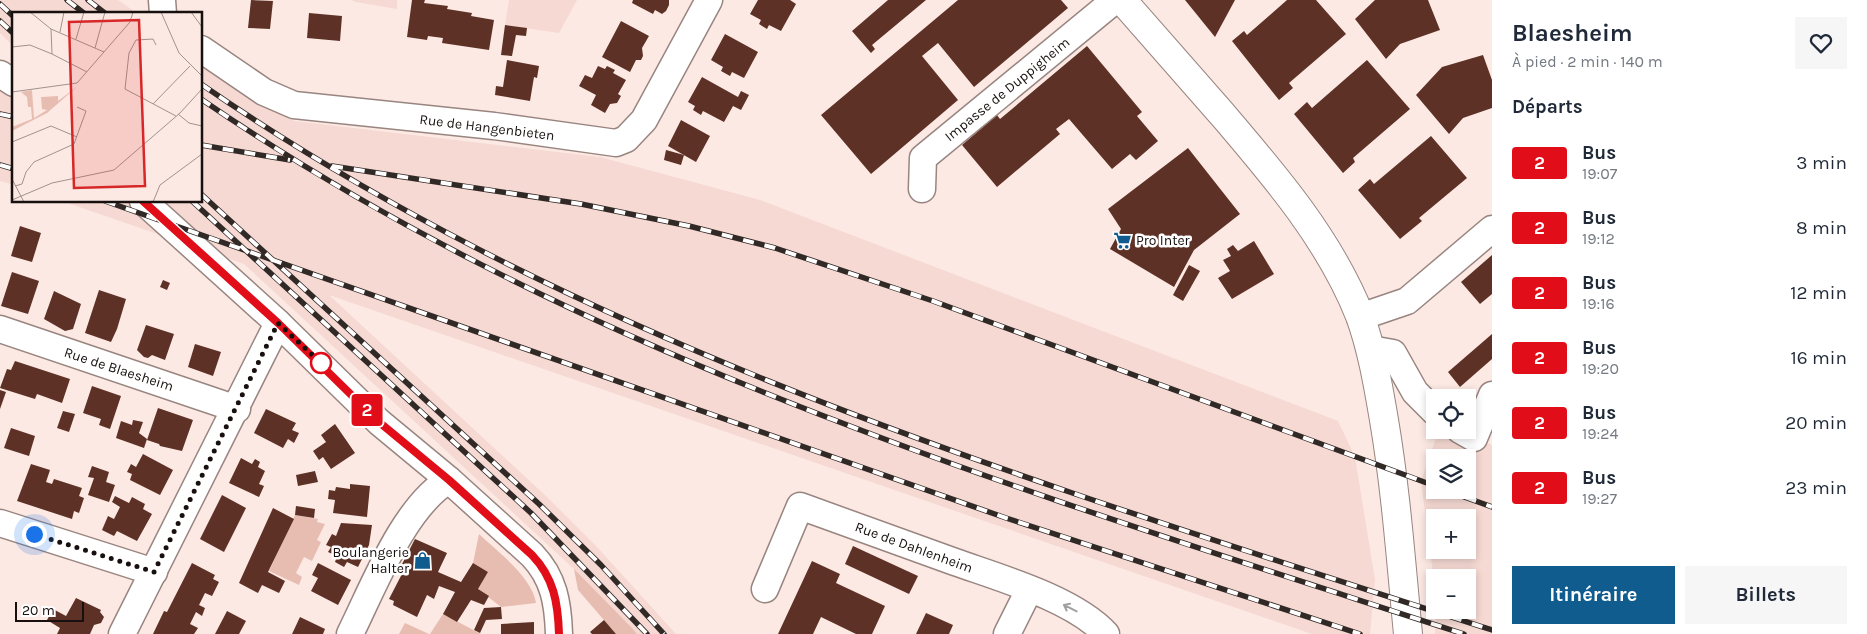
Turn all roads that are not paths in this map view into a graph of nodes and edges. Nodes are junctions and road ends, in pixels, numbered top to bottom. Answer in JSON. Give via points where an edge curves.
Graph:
{"nodes":[{"id":1,"x":708,"y":0,"type":"edge"},
{"id":2,"x":1115,"y":0,"type":"edge"},
{"id":3,"x":1122,"y":0,"type":"edge"},
{"id":4,"x":202,"y":50,"type":"edge"},
{"id":5,"x":0,"y":74,"type":"edge"},
{"id":6,"x":12,"y":82,"type":"edge"},
{"id":7,"x":922,"y":189,"type":"dead end"},
{"id":8,"x":144,"y":202,"type":"edge"},
{"id":9,"x":1492,"y":230,"type":"edge"},
{"id":10,"x":1360,"y":317,"type":"junction"},
{"id":11,"x":278,"y":323,"type":"junction"},
{"id":12,"x":0,"y":329,"type":"edge"},
{"id":13,"x":1370,"y":349,"type":"junction"},
{"id":14,"x":1492,"y":395,"type":"edge"},
{"id":15,"x":1426,"y":403,"type":"edge"},
{"id":16,"x":237,"y":408,"type":"junction"},
{"id":17,"x":1476,"y":420,"type":"edge"},
{"id":18,"x":449,"y":480,"type":"junction"},
{"id":19,"x":0,"y":522,"type":"edge"},
{"id":20,"x":154,"y":572,"type":"junction"},
{"id":21,"x":765,"y":589,"type":"dead end"},
{"id":22,"x":1029,"y":590,"type":"junction"},
{"id":23,"x":122,"y":634,"type":"edge"},
{"id":24,"x":350,"y":634,"type":"edge"},
{"id":25,"x":559,"y":634,"type":"edge"},
{"id":26,"x":1007,"y":634,"type":"edge"},
{"id":27,"x":1106,"y":634,"type":"edge"},
{"id":28,"x":1408,"y":634,"type":"edge"}],
"edges":[{"from":1,"to":4,"type":"street","name":"Rue de Hangenbieten","via":[[644,120],[626,139],[616,143],[494,126],[294,105],[264,92]]},
{"from":2,"to":7,"type":"street","name":"Impasse de Duppigheim","via":[[923,158]]},
{"from":3,"to":10,"type":"main road","via":[[1255,152],[1312,227],[1337,267]]},
{"from":5,"to":6,"type":"street"},
{"from":8,"to":11,"type":"street"},
{"from":9,"to":10,"type":"street","via":[[1407,301]]},
{"from":10,"to":13,"type":"main road"},
{"from":11,"to":16,"type":"street"},
{"from":11,"to":18,"type":"street","via":[[379,422]]},
{"from":12,"to":16,"type":"street","name":"Rue de Blaesheim"},
{"from":13,"to":15,"type":"street","via":[[1393,353],[1415,392]]},
{"from":13,"to":28,"type":"main road","via":[[1393,477]]},
{"from":14,"to":17,"type":"street"},
{"from":16,"to":20,"type":"street"},
{"from":18,"to":24,"type":"street","via":[[434,488],[417,507]]},
{"from":18,"to":25,"type":"street","via":[[542,565],[553,585]]},
{"from":19,"to":20,"type":"street"},
{"from":20,"to":23,"type":"street"},
{"from":21,"to":22,"type":"street","name":"Rue de Dahlenheim","via":[[800,506]]},
{"from":22,"to":26,"type":"street"},
{"from":27,"to":22,"type":"street","name":"Rue de Dahlenheim","one_way":true,"via":[[1081,613]]}]}
